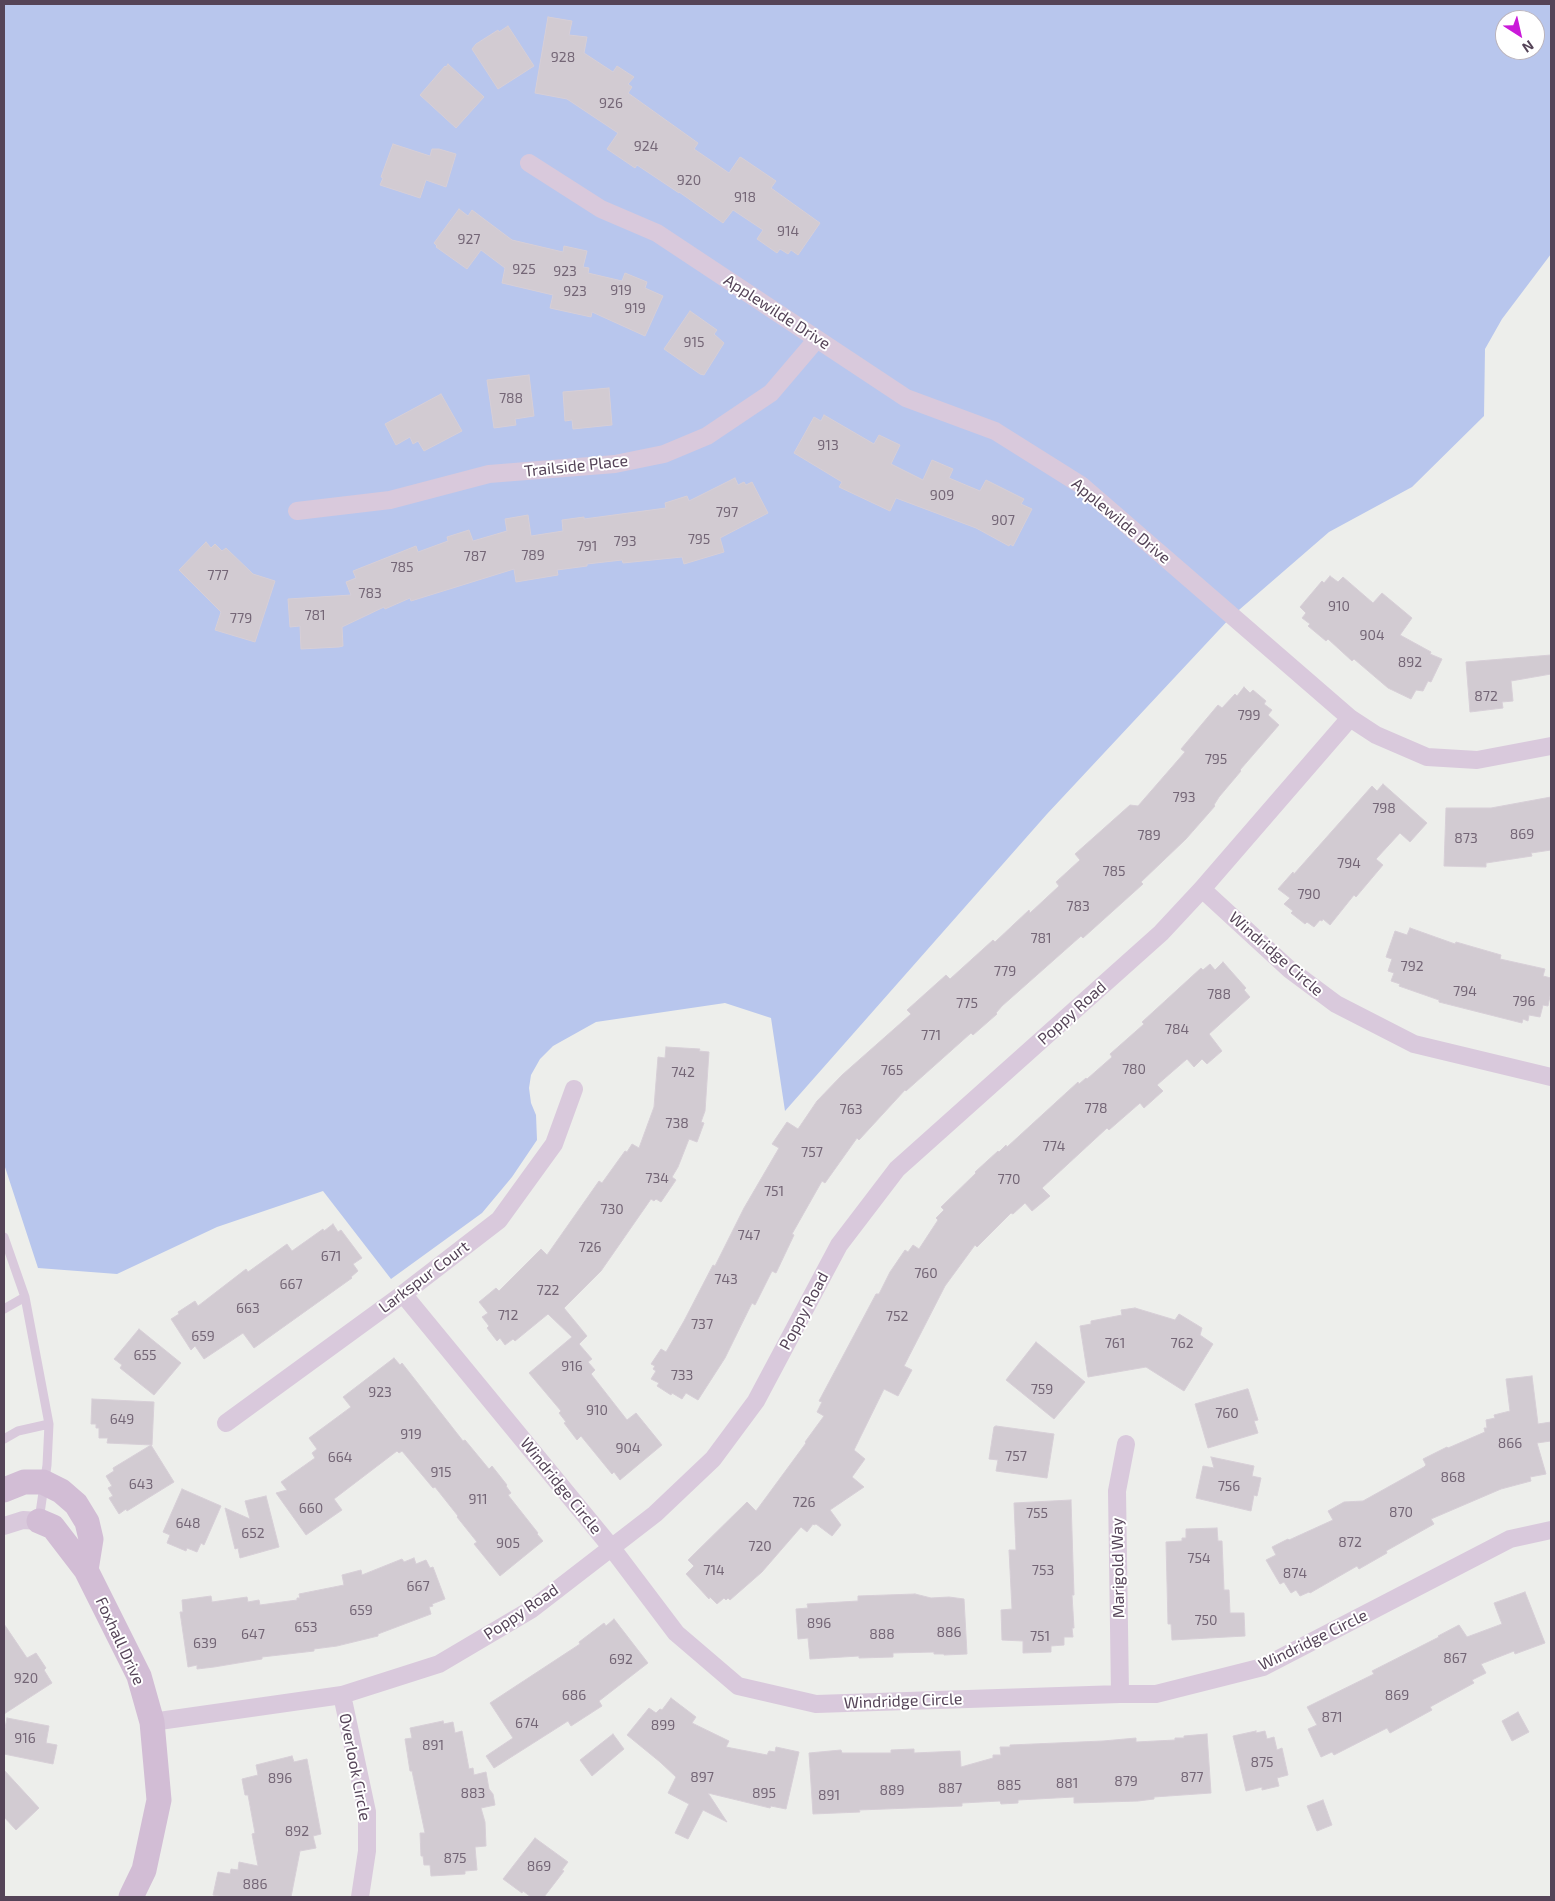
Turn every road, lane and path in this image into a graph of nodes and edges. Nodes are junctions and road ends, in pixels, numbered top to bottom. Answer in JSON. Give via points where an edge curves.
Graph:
{"nodes":[{"id":1,"x":530,"y":163,"type":"dead end"},
{"id":2,"x":817,"y":339,"type":"junction"},
{"id":3,"x":297,"y":511,"type":"dead end"},
{"id":4,"x":1350,"y":718,"type":"junction"},
{"id":5,"x":1551,"y":746,"type":"edge"},
{"id":6,"x":1202,"y":889,"type":"junction"},
{"id":7,"x":1551,"y":1077,"type":"edge"},
{"id":8,"x":574,"y":1089,"type":"dead end"},
{"id":9,"x":4,"y":1237,"type":"edge"},
{"id":10,"x":403,"y":1294,"type":"junction"},
{"id":11,"x":26,"y":1297,"type":"junction"},
{"id":12,"x":4,"y":1309,"type":"edge"},
{"id":13,"x":226,"y":1423,"type":"dead end"},
{"id":14,"x":49,"y":1424,"type":"junction"},
{"id":15,"x":4,"y":1438,"type":"edge"},
{"id":16,"x":1126,"y":1444,"type":"dead end"},
{"id":17,"x":43,"y":1482,"type":"junction"},
{"id":18,"x":4,"y":1490,"type":"edge"},
{"id":19,"x":39,"y":1520,"type":"junction"},
{"id":20,"x":4,"y":1526,"type":"edge"},
{"id":21,"x":1551,"y":1530,"type":"edge"},
{"id":22,"x":610,"y":1547,"type":"junction"},
{"id":23,"x":86,"y":1570,"type":"junction"},
{"id":24,"x":1120,"y":1694,"type":"junction"},
{"id":25,"x":342,"y":1695,"type":"junction"},
{"id":26,"x":152,"y":1722,"type":"junction"},
{"id":27,"x":130,"y":1897,"type":"edge"},
{"id":28,"x":360,"y":1897,"type":"edge"}],
"edges":[{"from":1,"to":2,"type":"street","name":"Applewilde Drive","via":[[601,209],[657,233]]},
{"from":2,"to":3,"type":"street","name":"Trailside Place","via":[[771,392],[707,436],[664,454],[615,464],[489,474],[390,500]]},
{"from":2,"to":4,"type":"street","name":"Applewilde Drive","via":[[906,398],[995,431],[1081,485]]},
{"from":4,"to":5,"type":"street","name":"Applewilde Drive","via":[[1376,735],[1427,757],[1477,760]]},
{"from":4,"to":6,"type":"street","name":"Poppy Road"},
{"from":6,"to":7,"type":"street","name":"Windridge Circle","via":[[1289,969],[1336,1004],[1414,1044]]},
{"from":6,"to":22,"type":"street","name":"Poppy Road","via":[[1161,933],[897,1169],[839,1245],[756,1401],[713,1459],[654,1514]]},
{"from":8,"to":10,"type":"street","name":"Larkspur Court","via":[[554,1144],[499,1220]]},
{"from":9,"to":11,"type":"lane"},
{"from":10,"to":13,"type":"street","name":"Larkspur Court"},
{"from":10,"to":22,"type":"street","name":"Windridge Circle"},
{"from":11,"to":12,"type":"lane"},
{"from":11,"to":14,"type":"lane"},
{"from":14,"to":15,"type":"lane","via":[[18,1431]]},
{"from":14,"to":17,"type":"lane"},
{"from":16,"to":24,"type":"street","name":"Marigold Way","via":[[1117,1491]]},
{"from":17,"to":18,"type":"street","via":[[24,1482]]},
{"from":17,"to":19,"type":"lane"},
{"from":17,"to":23,"type":"street","via":[[76,1504],[87,1522],[91,1539]]},
{"from":19,"to":20,"type":"street","via":[[23,1520]]},
{"from":19,"to":23,"type":"street","name":"Foxhall Drive","via":[[52,1527]]},
{"from":21,"to":24,"type":"street","name":"Windridge Circle","via":[[1510,1539],[1263,1667],[1156,1694]]},
{"from":22,"to":24,"type":"street","name":"Windridge Circle","via":[[676,1633],[738,1686],[816,1704]]},
{"from":22,"to":25,"type":"street","name":"Poppy Road","via":[[532,1609],[439,1664]]},
{"from":23,"to":26,"type":"street","name":"Foxhall Drive","via":[[138,1676]]},
{"from":25,"to":26,"type":"street","name":"Poppy Road"},
{"from":25,"to":28,"type":"street","name":"Overlook Circle","via":[[367,1812],[367,1851]]},
{"from":26,"to":27,"type":"street","name":"Foxhall Drive","via":[[159,1800],[144,1870]]}]}
